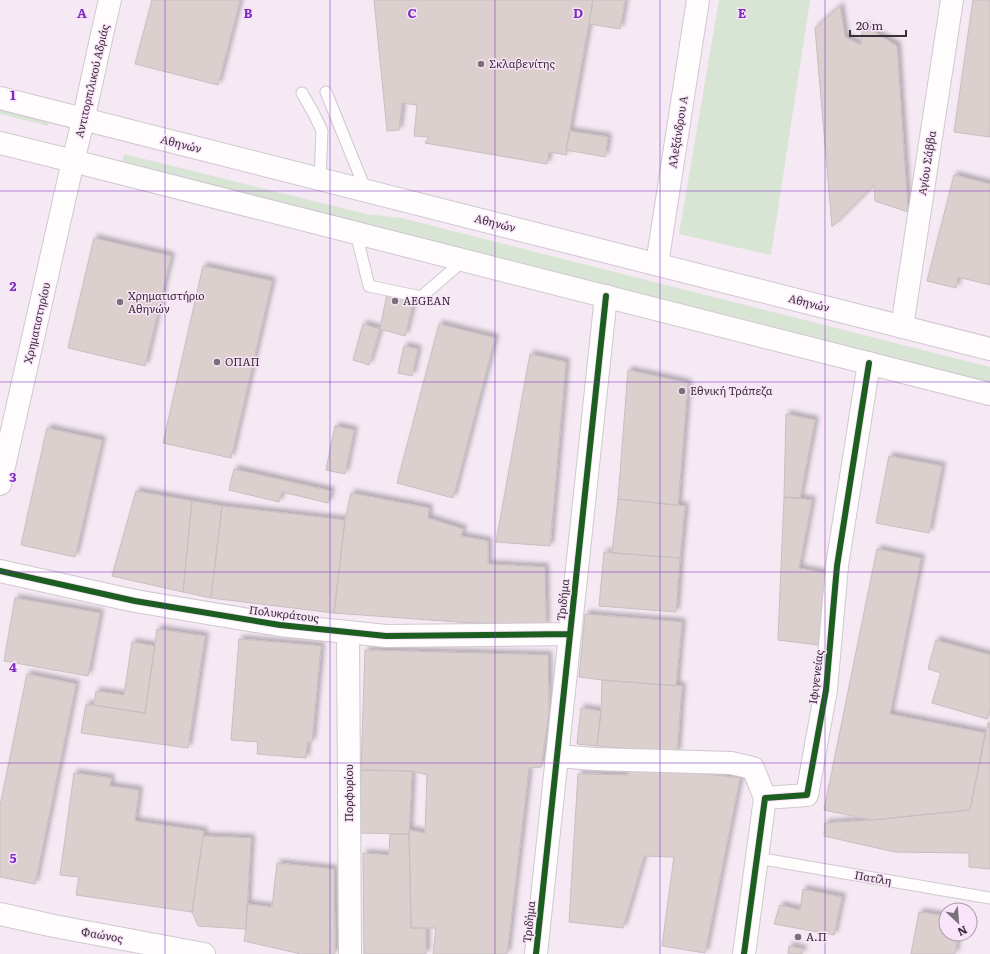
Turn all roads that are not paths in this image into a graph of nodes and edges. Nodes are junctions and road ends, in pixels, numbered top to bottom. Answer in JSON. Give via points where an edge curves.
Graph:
{"nodes":[{"id":1,"x":110,"y":0,"type":"edge"},
{"id":2,"x":698,"y":0,"type":"edge"},
{"id":3,"x":952,"y":0,"type":"edge"},
{"id":4,"x":326,"y":92,"type":"dead end"},
{"id":5,"x":302,"y":94,"type":"dead end"},
{"id":6,"x":0,"y":98,"type":"edge"},
{"id":7,"x":84,"y":119,"type":"junction"},
{"id":8,"x":0,"y":143,"type":"edge"},
{"id":9,"x":73,"y":161,"type":"junction"},
{"id":10,"x":320,"y":179,"type":"junction"},
{"id":11,"x":366,"y":191,"type":"junction"},
{"id":12,"x":356,"y":233,"type":"junction"},
{"id":13,"x":464,"y":260,"type":"junction"},
{"id":14,"x":657,"y":264,"type":"junction"},
{"id":15,"x":606,"y":296,"type":"junction"},
{"id":16,"x":902,"y":327,"type":"junction"},
{"id":17,"x":990,"y":349,"type":"edge"},
{"id":18,"x":869,"y":363,"type":"junction"},
{"id":19,"x":990,"y":394,"type":"edge"},
{"id":20,"x":0,"y":484,"type":"edge"},
{"id":21,"x":0,"y":571,"type":"edge"},
{"id":22,"x":348,"y":632,"type":"junction"},
{"id":23,"x":570,"y":634,"type":"junction"},
{"id":24,"x":557,"y":756,"type":"junction"},
{"id":25,"x":765,"y":798,"type":"junction"},
{"id":26,"x":757,"y":858,"type":"junction"},
{"id":27,"x":990,"y":898,"type":"edge"},
{"id":28,"x":0,"y":914,"type":"edge"},
{"id":29,"x":204,"y":954,"type":"edge"},
{"id":30,"x":350,"y":954,"type":"edge"},
{"id":31,"x":536,"y":954,"type":"edge"},
{"id":32,"x":744,"y":954,"type":"edge"}],
"edges":[{"from":1,"to":7,"type":"main road","name":"Αντιτορπιλικού Αδριάς"},
{"from":2,"to":14,"type":"main road","name":"Αλεξάνδρου Α"},
{"from":3,"to":16,"type":"main road","name":"Αγίου Σάββα"},
{"from":4,"to":11,"type":"lane"},
{"from":5,"to":10,"type":"lane","via":[[322,132]]},
{"from":6,"to":7,"type":"main road","name":"Αθηνών"},
{"from":7,"to":9,"type":"main road","name":"Αντιτορπιλικού Αδριάς"},
{"from":7,"to":10,"type":"main road","name":"Αθηνών"},
{"from":8,"to":9,"type":"main road"},
{"from":9,"to":12,"type":"main road"},
{"from":9,"to":20,"type":"main road","name":"Χρηματιστηρίου"},
{"from":10,"to":11,"type":"main road","name":"Αθηνών"},
{"from":11,"to":14,"type":"main road","name":"Αθηνών"},
{"from":12,"to":13,"type":"main road"},
{"from":12,"to":13,"type":"lane","via":[[369,286],[421,297]]},
{"from":13,"to":15,"type":"main road"},
{"from":14,"to":16,"type":"main road","name":"Αθηνών"},
{"from":15,"to":18,"type":"main road"},
{"from":15,"to":23,"type":"main road","name":"Τριδήμα"},
{"from":16,"to":17,"type":"main road","name":"Αθηνών"},
{"from":18,"to":19,"type":"main road"},
{"from":18,"to":25,"type":"main road","name":"Ιφιγενείας","via":[[837,566],[826,690],[807,795]]},
{"from":21,"to":22,"type":"main road","name":"Πολυκράτους","via":[[135,602],[280,625]]},
{"from":22,"to":23,"type":"main road","name":"Πολυκράτους","via":[[386,636]]},
{"from":22,"to":30,"type":"main road","name":"Πορφυρίου"},
{"from":23,"to":24,"type":"main road","name":"Τριδήμα"},
{"from":24,"to":25,"type":"main road","via":[[731,763],[753,768]]},
{"from":24,"to":31,"type":"main road","name":"Τριδήμα"},
{"from":25,"to":26,"type":"main road"},
{"from":26,"to":27,"type":"lane","name":"Πατίλη"},
{"from":26,"to":32,"type":"main road"},
{"from":28,"to":29,"type":"main road","name":"Φαώνος"}]}
